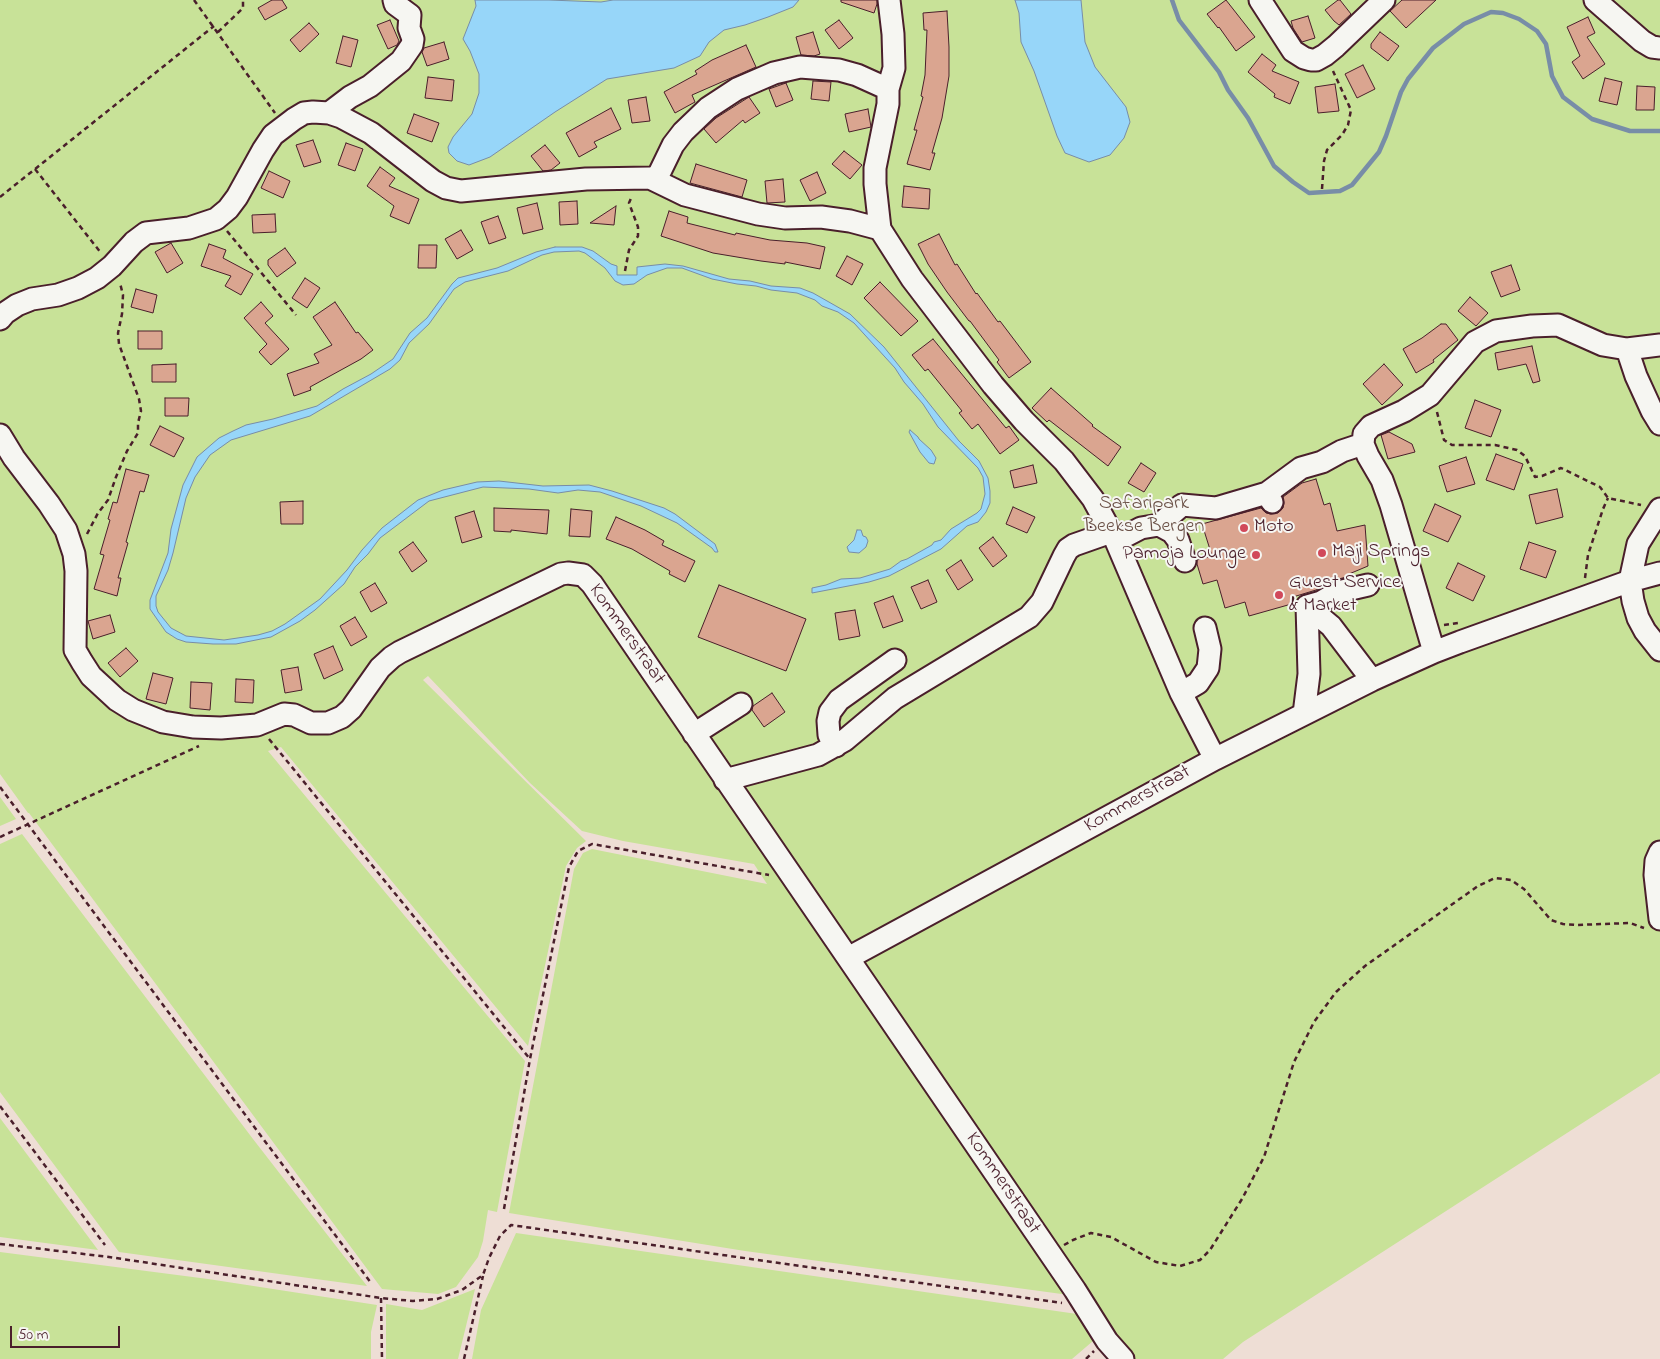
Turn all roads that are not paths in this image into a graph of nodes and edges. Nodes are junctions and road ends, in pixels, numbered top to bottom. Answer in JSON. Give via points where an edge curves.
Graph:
{"nodes":[{"id":1,"x":394,"y":0,"type":"edge"},
{"id":2,"x":889,"y":0,"type":"edge"},
{"id":3,"x":1260,"y":0,"type":"edge"},
{"id":4,"x":1384,"y":0,"type":"edge"},
{"id":5,"x":1595,"y":0,"type":"edge"},
{"id":6,"x":1660,"y":48,"type":"edge"},
{"id":7,"x":888,"y":89,"type":"junction"},
{"id":8,"x":329,"y":114,"type":"junction"},
{"id":9,"x":647,"y":179,"type":"junction"},
{"id":10,"x":880,"y":229,"type":"junction"},
{"id":11,"x":0,"y":319,"type":"edge"},
{"id":12,"x":1660,"y":345,"type":"edge"},
{"id":13,"x":1627,"y":349,"type":"junction"},
{"id":14,"x":1660,"y":424,"type":"edge"},
{"id":15,"x":0,"y":435,"type":"edge"},
{"id":16,"x":1363,"y":444,"type":"junction"},
{"id":17,"x":1660,"y":509,"type":"edge"},
{"id":18,"x":1159,"y":525,"type":"junction"},
{"id":19,"x":1113,"y":537,"type":"junction"},
{"id":20,"x":1185,"y":561,"type":"dead end"},
{"id":21,"x":1660,"y":573,"type":"edge"},
{"id":22,"x":1630,"y":580,"type":"junction"},
{"id":23,"x":1368,"y":584,"type":"dead end"},
{"id":24,"x":1307,"y":606,"type":"junction"},
{"id":25,"x":1205,"y":628,"type":"dead end"},
{"id":26,"x":1660,"y":650,"type":"edge"},
{"id":27,"x":1434,"y":652,"type":"junction"},
{"id":28,"x":895,"y":660,"type":"dead end"},
{"id":29,"x":1372,"y":680,"type":"junction"},
{"id":30,"x":1182,"y":693,"type":"junction"},
{"id":31,"x":742,"y":704,"type":"dead end"},
{"id":32,"x":1304,"y":714,"type":"junction"},
{"id":33,"x":694,"y":734,"type":"junction"},
{"id":34,"x":836,"y":746,"type":"junction"},
{"id":35,"x":1214,"y":759,"type":"junction"},
{"id":36,"x":725,"y":780,"type":"junction"},
{"id":37,"x":1660,"y":852,"type":"edge"},
{"id":38,"x":1654,"y":924,"type":"edge"},
{"id":39,"x":848,"y":958,"type":"junction"},
{"id":40,"x":1123,"y":1359,"type":"edge"}],
"edges":[{"from":1,"to":8,"type":"street","via":[[394,4],[410,15],[412,45],[401,61]]},
{"from":2,"to":7,"type":"street","via":[[894,68]]},
{"from":3,"to":4,"type":"street","via":[[1293,51],[1311,60],[1325,55]]},
{"from":5,"to":6,"type":"street","via":[[1642,41]]},
{"from":7,"to":9,"type":"street","via":[[838,70],[800,67],[774,73],[737,89],[708,108],[683,132]]},
{"from":7,"to":10,"type":"street","via":[[875,168]]},
{"from":8,"to":9,"type":"street","via":[[371,133],[433,181],[461,192],[586,180]]},
{"from":8,"to":11,"type":"street","via":[[304,113],[273,135],[238,198],[216,219],[189,228],[146,233],[97,278],[58,295],[17,305]]},
{"from":9,"to":10,"type":"street","via":[[685,196],[758,214],[785,218],[821,217]]},
{"from":10,"to":19,"type":"street","via":[[912,279],[993,385],[1078,479],[1093,499]]},
{"from":12,"to":13,"type":"street"},
{"from":13,"to":14,"type":"street","via":[[1636,376]]},
{"from":13,"to":16,"type":"street","via":[[1603,345],[1558,326],[1496,331],[1475,342],[1430,395],[1371,426],[1364,434]]},
{"from":15,"to":33,"type":"street","name":"Kommerstraat","via":[[66,530],[76,571],[75,650],[101,687],[134,710],[163,722],[193,727],[257,725],[284,714],[311,723],[328,723],[351,709],[380,668],[392,657],[568,573],[583,576],[592,584]]},
{"from":16,"to":18,"type":"street","via":[[1301,468],[1269,497],[1216,508],[1182,505]]},
{"from":16,"to":27,"type":"street","via":[[1391,505]]},
{"from":17,"to":22,"type":"street","via":[[1638,544]]},
{"from":18,"to":19,"type":"street"},
{"from":18,"to":20,"type":"street","via":[[1172,532],[1178,540]]},
{"from":19,"to":30,"type":"street"},
{"from":19,"to":34,"type":"street","via":[[1068,549],[1042,602],[1029,616],[895,698]]},
{"from":21,"to":22,"type":"street","name":"Kommerstraat"},
{"from":22,"to":26,"type":"street","via":[[1638,618]]},
{"from":22,"to":27,"type":"street","name":"Kommerstraat","via":[[1551,617],[1462,640]]},
{"from":23,"to":24,"type":"street","via":[[1338,592]]},
{"from":24,"to":29,"type":"street","via":[[1331,626]]},
{"from":24,"to":32,"type":"street","via":[[1309,674]]},
{"from":25,"to":30,"type":"street","via":[[1210,649],[1208,668],[1198,683]]},
{"from":27,"to":29,"type":"street","name":"Kommerstraat"},
{"from":28,"to":34,"type":"street","via":[[839,700],[830,712],[829,735]]},
{"from":29,"to":32,"type":"street","name":"Kommerstraat"},
{"from":30,"to":35,"type":"street"},
{"from":31,"to":33,"type":"street"},
{"from":32,"to":35,"type":"street","name":"Kommerstraat"},
{"from":33,"to":36,"type":"street","name":"Kommerstraat"},
{"from":34,"to":36,"type":"street","via":[[818,755]]},
{"from":35,"to":39,"type":"street","name":"Kommerstraat"},
{"from":36,"to":39,"type":"street","name":"Kommerstraat"},
{"from":37,"to":38,"type":"street","via":[[1656,861]]},
{"from":39,"to":40,"type":"street","name":"Kommerstraat","via":[[1107,1341]]}]}
